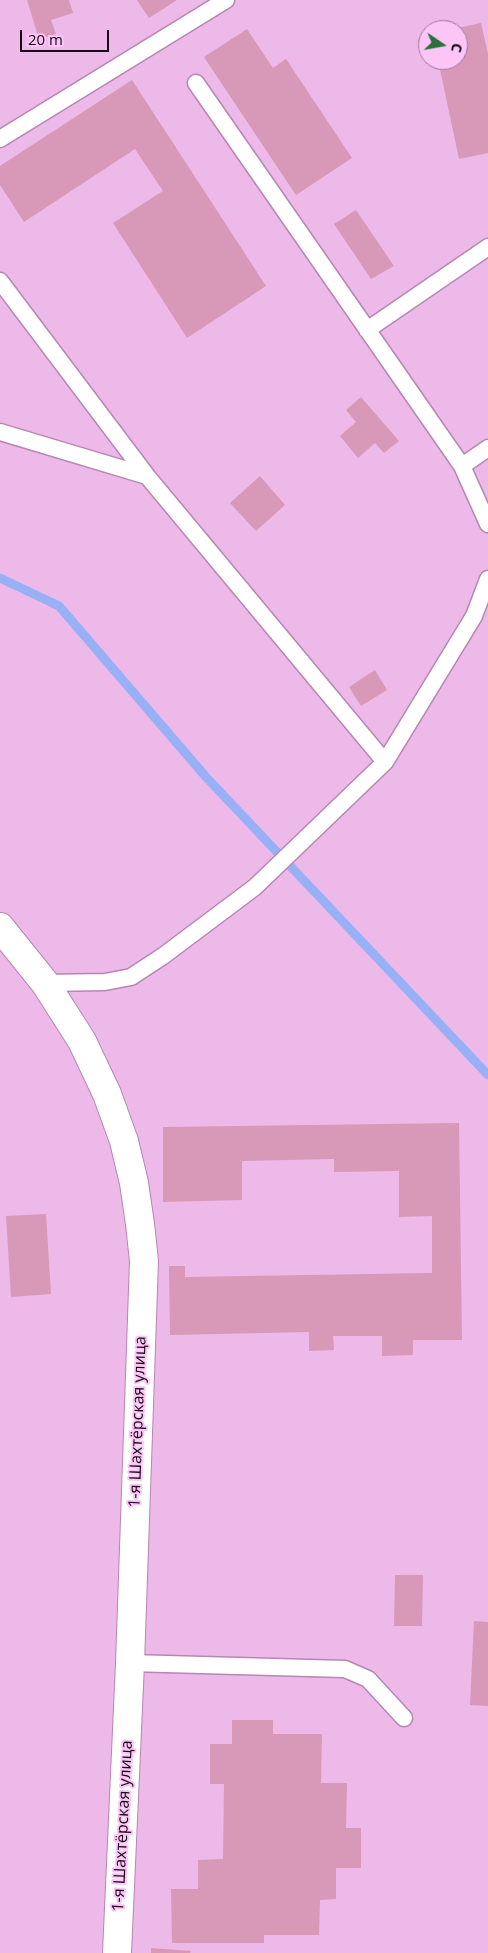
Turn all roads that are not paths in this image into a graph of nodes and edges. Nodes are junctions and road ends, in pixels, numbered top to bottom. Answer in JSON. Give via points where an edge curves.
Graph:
{"nodes":[{"id":1,"x":226,"y":0,"type":"edge"},
{"id":2,"x":196,"y":83,"type":"dead end"},
{"id":3,"x":0,"y":139,"type":"edge"},
{"id":4,"x":488,"y":247,"type":"edge"},
{"id":5,"x":0,"y":281,"type":"edge"},
{"id":6,"x":367,"y":330,"type":"junction"},
{"id":7,"x":0,"y":432,"type":"edge"},
{"id":8,"x":488,"y":448,"type":"edge"},
{"id":9,"x":462,"y":466,"type":"junction"},
{"id":10,"x":147,"y":476,"type":"junction"},
{"id":11,"x":488,"y":524,"type":"edge"},
{"id":12,"x":488,"y":579,"type":"edge"},
{"id":13,"x":385,"y":762,"type":"junction"},
{"id":14,"x":0,"y":926,"type":"edge"},
{"id":15,"x":45,"y":983,"type":"junction"},
{"id":16,"x":130,"y":1663,"type":"junction"},
{"id":17,"x":404,"y":1718,"type":"dead end"},
{"id":18,"x":117,"y":1953,"type":"edge"}],
"edges":[{"from":1,"to":3,"type":"lane"},
{"from":2,"to":6,"type":"lane"},
{"from":4,"to":6,"type":"lane"},
{"from":5,"to":10,"type":"lane"},
{"from":6,"to":9,"type":"lane"},
{"from":7,"to":10,"type":"lane"},
{"from":8,"to":9,"type":"lane"},
{"from":9,"to":11,"type":"lane"},
{"from":10,"to":13,"type":"lane"},
{"from":12,"to":13,"type":"lane","via":[[474,616]]},
{"from":13,"to":15,"type":"lane","via":[[255,887],[163,956],[130,977],[105,982]]},
{"from":14,"to":15,"type":"street","name":"1-я Шахтёрская улица"},
{"from":15,"to":16,"type":"street","name":"1-я Шахтёрская улица","via":[[82,1041],[107,1094],[124,1141],[140,1224],[144,1261]]},
{"from":16,"to":17,"type":"lane","via":[[345,1669],[368,1679]]},
{"from":16,"to":18,"type":"street","name":"1-я Шахтёрская улица"}]}
